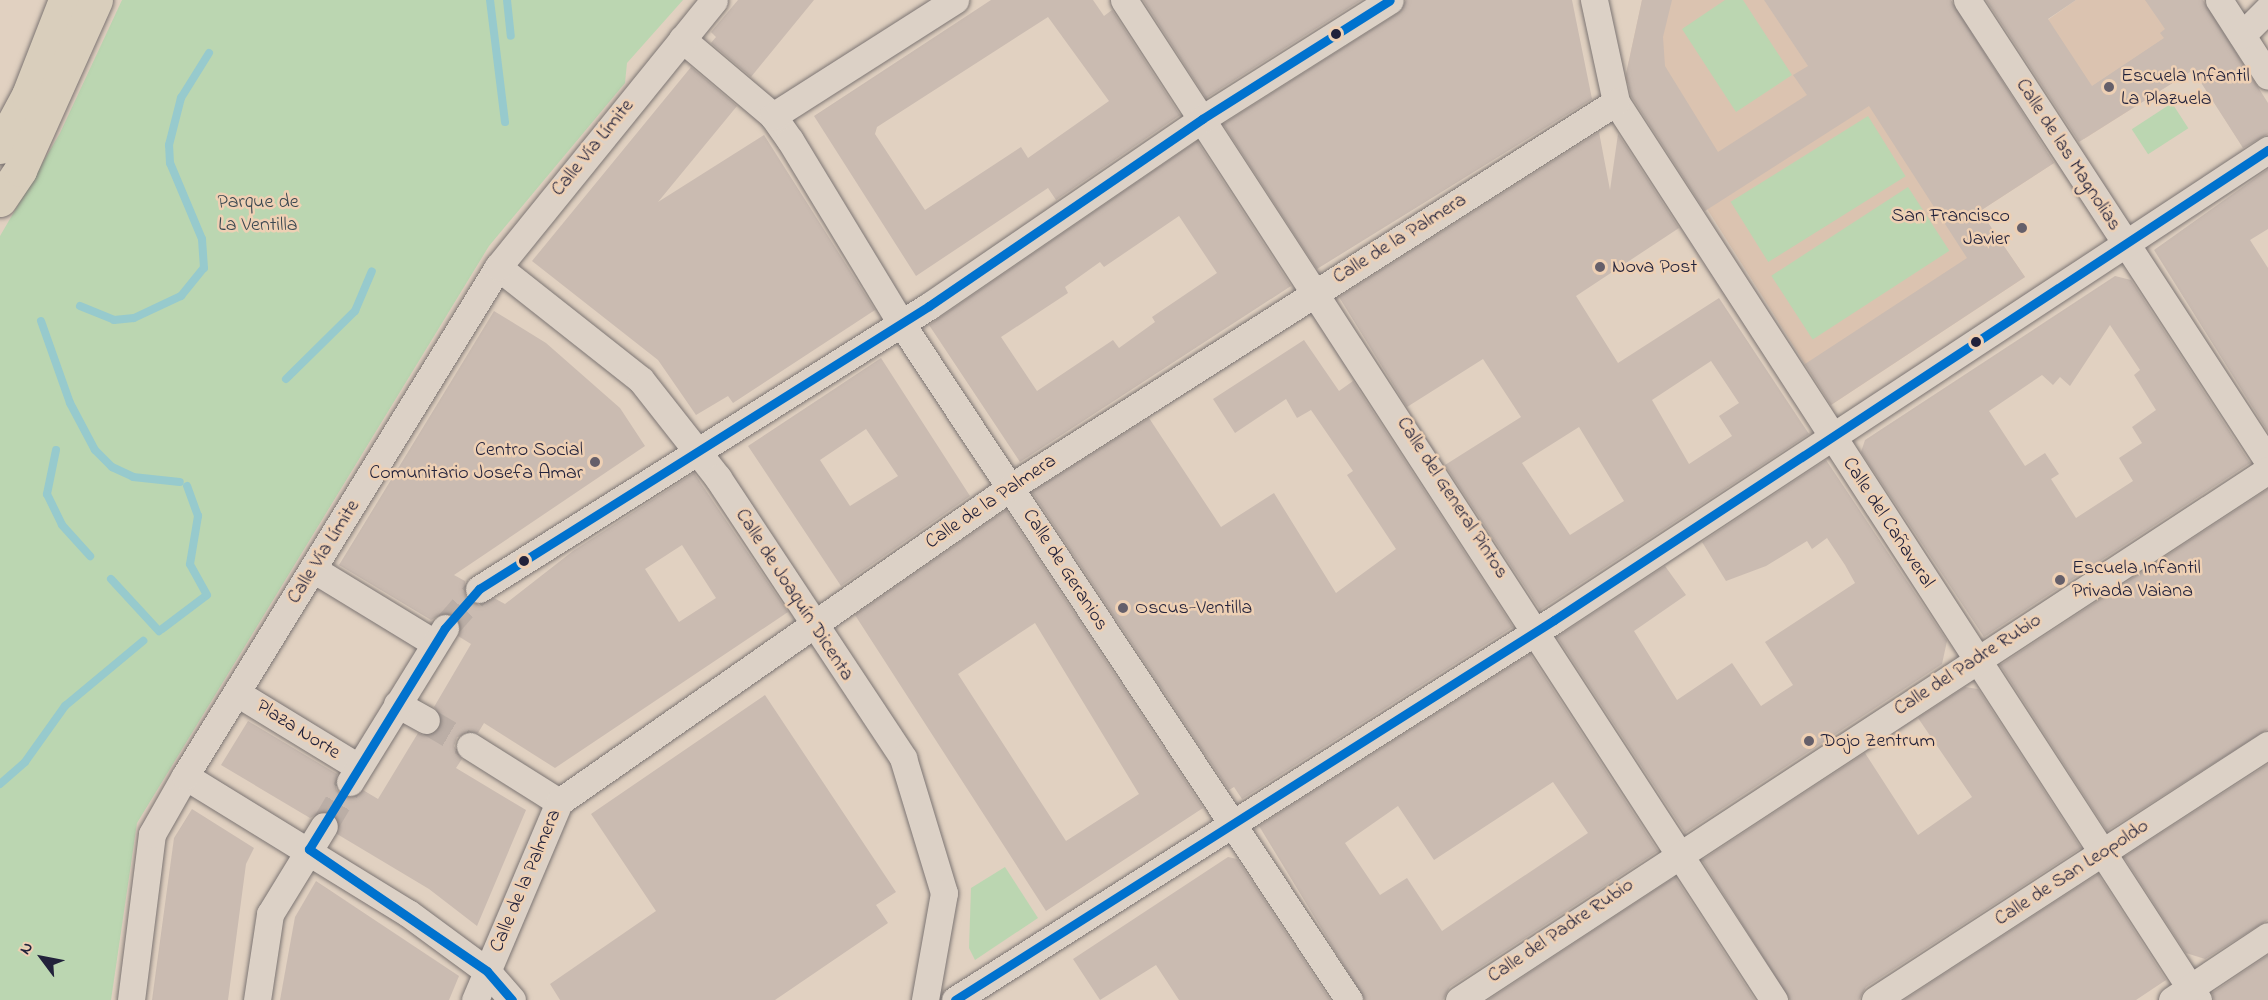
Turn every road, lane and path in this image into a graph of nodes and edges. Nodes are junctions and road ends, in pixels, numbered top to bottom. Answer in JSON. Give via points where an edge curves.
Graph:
{"nodes":[{"id":1,"x":65,"y":0,"type":"edge"},
{"id":2,"x":96,"y":0,"type":"edge"},
{"id":3,"x":714,"y":0,"type":"edge"},
{"id":4,"x":955,"y":0,"type":"edge"},
{"id":5,"x":1124,"y":0,"type":"edge"},
{"id":6,"x":1390,"y":0,"type":"edge"},
{"id":7,"x":1594,"y":0,"type":"edge"},
{"id":8,"x":1967,"y":0,"type":"edge"},
{"id":9,"x":2218,"y":0,"type":"edge"},
{"id":10,"x":2268,"y":9,"type":"edge"},
{"id":11,"x":2242,"y":34,"type":"junction"},
{"id":12,"x":682,"y":39,"type":"junction"},
{"id":13,"x":2268,"y":75,"type":"edge"},
{"id":14,"x":1616,"y":102,"type":"junction"},
{"id":15,"x":773,"y":116,"type":"junction"},
{"id":16,"x":1202,"y":119,"type":"junction"},
{"id":17,"x":0,"y":147,"type":"edge"},
{"id":18,"x":2268,"y":150,"type":"edge"},
{"id":19,"x":0,"y":200,"type":"edge"},
{"id":20,"x":2125,"y":242,"type":"junction"},
{"id":21,"x":498,"y":267,"type":"junction"},
{"id":22,"x":1316,"y":292,"type":"junction"},
{"id":23,"x":901,"y":323,"type":"junction"},
{"id":24,"x":1832,"y":436,"type":"junction"},
{"id":25,"x":698,"y":453,"type":"junction"},
{"id":26,"x":2268,"y":461,"type":"edge"},
{"id":27,"x":2268,"y":470,"type":"edge"},
{"id":28,"x":1011,"y":487,"type":"junction"},
{"id":29,"x":313,"y":569,"type":"junction"},
{"id":30,"x":479,"y":589,"type":"tunnel mouth"},
{"id":31,"x":811,"y":623,"type":"junction"},
{"id":32,"x":1538,"y":630,"type":"junction"},
{"id":33,"x":1976,"y":661,"type":"junction"},
{"id":34,"x":237,"y":693,"type":"junction"},
{"id":35,"x":397,"y":704,"type":"junction"},
{"id":36,"x":426,"y":720,"type":"tunnel mouth"},
{"id":37,"x":2268,"y":745,"type":"edge"},
{"id":38,"x":470,"y":746,"type":"tunnel mouth"},
{"id":39,"x":185,"y":776,"type":"junction"},
{"id":40,"x":559,"y":802,"type":"junction"},
{"id":41,"x":324,"y":826,"type":"tunnel mouth"},
{"id":42,"x":1233,"y":826,"type":"junction"},
{"id":43,"x":309,"y":849,"type":"junction"},
{"id":44,"x":1679,"y":853,"type":"junction"},
{"id":45,"x":2105,"y":853,"type":"junction"},
{"id":46,"x":2268,"y":936,"type":"edge"},
{"id":47,"x":487,"y":971,"type":"junction"},
{"id":48,"x":2187,"y":996,"type":"edge"},
{"id":49,"x":131,"y":1000,"type":"edge"},
{"id":50,"x":257,"y":1000,"type":"edge"},
{"id":51,"x":476,"y":1000,"type":"edge"},
{"id":52,"x":512,"y":1000,"type":"edge"},
{"id":53,"x":925,"y":1000,"type":"edge"},
{"id":54,"x":955,"y":1000,"type":"edge"},
{"id":55,"x":1349,"y":1000,"type":"edge"},
{"id":56,"x":1459,"y":1000,"type":"edge"},
{"id":57,"x":1774,"y":1000,"type":"edge"},
{"id":58,"x":1875,"y":1000,"type":"edge"}],
"edges":[{"from":1,"to":17,"type":"main road","via":[[28,94]]},
{"from":2,"to":19,"type":"main road","via":[[20,170]]},
{"from":3,"to":12,"type":"street","name":"Calle Vía Límite"},
{"from":4,"to":15,"type":"street"},
{"from":5,"to":16,"type":"street","name":"Calle del General Pintos"},
{"from":6,"to":16,"type":"street"},
{"from":7,"to":14,"type":"street","name":"Calle del Cañaveral"},
{"from":8,"to":20,"type":"street","name":"Calle de las Magnolias"},
{"from":9,"to":11,"type":"street"},
{"from":10,"to":11,"type":"street"},
{"from":11,"to":13,"type":"street"},
{"from":12,"to":15,"type":"street","name":"Calle de Geranios"},
{"from":12,"to":21,"type":"street","name":"Calle Vía Límite"},
{"from":14,"to":22,"type":"street","name":"Calle de la Palmera"},
{"from":14,"to":24,"type":"street","name":"Calle del Cañaveral"},
{"from":15,"to":23,"type":"street","name":"Calle de Geranios"},
{"from":16,"to":22,"type":"street","name":"Calle del General Pintos"},
{"from":16,"to":23,"type":"street"},
{"from":18,"to":20,"type":"street"},
{"from":20,"to":24,"type":"street"},
{"from":20,"to":26,"type":"street","name":"Calle de las Magnolias"},
{"from":21,"to":25,"type":"street","name":"Calle de Joaquín Dicenta","via":[[641,380]]},
{"from":21,"to":29,"type":"street","name":"Calle Vía Límite"},
{"from":22,"to":28,"type":"street","name":"Calle de la Palmera"},
{"from":22,"to":32,"type":"street","name":"Calle del General Pintos"},
{"from":23,"to":25,"type":"street"},
{"from":23,"to":28,"type":"street","name":"Calle de Geranios"},
{"from":24,"to":32,"type":"street"},
{"from":24,"to":33,"type":"street","name":"Calle del Cañaveral"},
{"from":25,"to":30,"type":"street"},
{"from":25,"to":31,"type":"street","name":"Calle de Joaquín Dicenta"},
{"from":27,"to":33,"type":"street","name":"Calle del Padre Rubio"},
{"from":28,"to":31,"type":"street","name":"Calle de la Palmera"},
{"from":28,"to":42,"type":"street","name":"Calle de Geranios"},
{"from":29,"to":34,"type":"street","name":"Calle Vía Límite"},
{"from":29,"to":35,"type":"street","via":[[439,635]]},
{"from":31,"to":40,"type":"street","name":"Calle de la Palmera"},
{"from":31,"to":53,"type":"street","name":"Calle de Joaquín Dicenta","via":[[903,758],[944,893]]},
{"from":32,"to":42,"type":"street"},
{"from":32,"to":44,"type":"street","name":"Calle del General Pintos"},
{"from":33,"to":44,"type":"street","name":"Calle del Padre Rubio"},
{"from":33,"to":45,"type":"street","name":"Calle del Cañaveral"},
{"from":34,"to":35,"type":"street","name":"Plaza Norte","via":[[354,774]]},
{"from":34,"to":39,"type":"street","name":"Calle Vía Límite"},
{"from":35,"to":36,"type":"street"},
{"from":37,"to":45,"type":"street","name":"Calle de San Leopoldo"},
{"from":38,"to":40,"type":"street"},
{"from":39,"to":43,"type":"street"},
{"from":39,"to":49,"type":"street","name":"Calle Vía Límite","via":[[152,834]]},
{"from":40,"to":47,"type":"street","name":"Calle de la Palmera"},
{"from":41,"to":43,"type":"street"},
{"from":42,"to":54,"type":"street"},
{"from":42,"to":55,"type":"street","name":"Calle de Geranios"},
{"from":43,"to":47,"type":"street"},
{"from":43,"to":50,"type":"street","via":[[270,914]]},
{"from":44,"to":56,"type":"street","name":"Calle del Padre Rubio"},
{"from":44,"to":57,"type":"street","name":"Calle del General Pintos"},
{"from":45,"to":48,"type":"street","name":"Calle del Cañaveral"},
{"from":45,"to":58,"type":"street","name":"Calle de San Leopoldo"},
{"from":46,"to":48,"type":"street"},
{"from":47,"to":51,"type":"street","name":"Calle de la Palmera"},
{"from":47,"to":52,"type":"street"}]}
